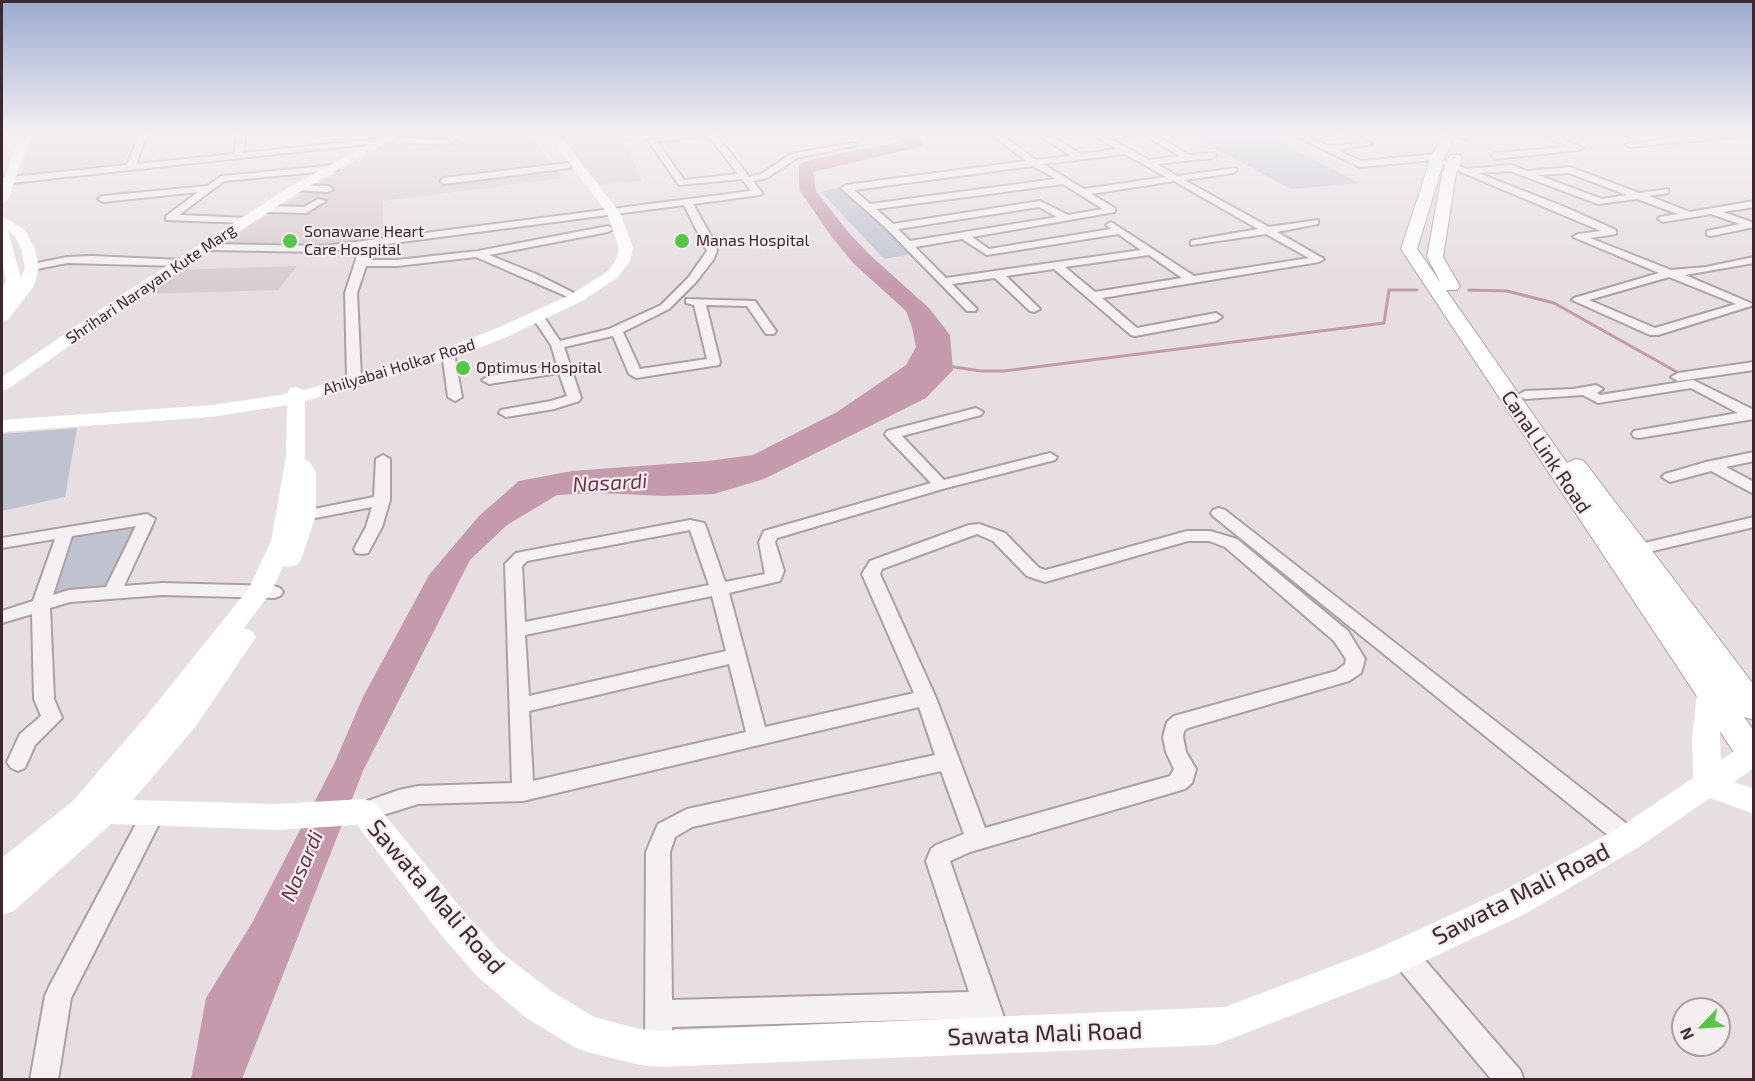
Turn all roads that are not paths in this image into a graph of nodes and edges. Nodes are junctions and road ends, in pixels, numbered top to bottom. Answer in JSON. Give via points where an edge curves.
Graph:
{"nodes":[{"id":1,"x":4,"y":183,"type":"edge"},
{"id":2,"x":217,"y":183,"type":"edge"},
{"id":3,"x":306,"y":183,"type":"edge"},
{"id":4,"x":581,"y":183,"type":"edge"},
{"id":5,"x":585,"y":183,"type":"edge"},
{"id":6,"x":750,"y":183,"type":"edge"},
{"id":7,"x":881,"y":183,"type":"edge"},
{"id":8,"x":1046,"y":183,"type":"edge"},
{"id":9,"x":1068,"y":183,"type":"edge"},
{"id":10,"x":1136,"y":183,"type":"edge"},
{"id":11,"x":1187,"y":183,"type":"edge"},
{"id":12,"x":1438,"y":183,"type":"edge"},
{"id":13,"x":1498,"y":183,"type":"edge"},
{"id":14,"x":1553,"y":183,"type":"edge"},
{"id":15,"x":1605,"y":183,"type":"edge"},
{"id":16,"x":211,"y":188,"type":"junction"},
{"id":17,"x":298,"y":188,"type":"junction"},
{"id":18,"x":328,"y":189,"type":"dead end"},
{"id":19,"x":1665,"y":191,"type":"dead end"},
{"id":20,"x":1083,"y":192,"type":"junction"},
{"id":21,"x":1638,"y":196,"type":"junction"},
{"id":22,"x":197,"y":198,"type":"junction"},
{"id":23,"x":103,"y":199,"type":"dead end"},
{"id":24,"x":2,"y":200,"type":"edge"},
{"id":25,"x":321,"y":201,"type":"dead end"},
{"id":26,"x":688,"y":203,"type":"junction"},
{"id":27,"x":1754,"y":204,"type":"edge"},
{"id":28,"x":869,"y":207,"type":"junction"},
{"id":29,"x":265,"y":209,"type":"junction"},
{"id":30,"x":99,"y":210,"type":"dead end"},
{"id":31,"x":1712,"y":211,"type":"junction"},
{"id":32,"x":1095,"y":213,"type":"junction"},
{"id":33,"x":1690,"y":215,"type":"junction"},
{"id":34,"x":608,"y":218,"type":"junction"},
{"id":35,"x":1067,"y":218,"type":"junction"},
{"id":36,"x":2,"y":219,"type":"edge"},
{"id":37,"x":1663,"y":219,"type":"dead end"},
{"id":38,"x":247,"y":220,"type":"junction"},
{"id":39,"x":1316,"y":222,"type":"dead end"},
{"id":40,"x":891,"y":227,"type":"junction"},
{"id":41,"x":1269,"y":230,"type":"junction"},
{"id":42,"x":1120,"y":231,"type":"junction"},
{"id":43,"x":2,"y":232,"type":"edge"},
{"id":44,"x":1711,"y":233,"type":"dead end"},
{"id":45,"x":963,"y":236,"type":"junction"},
{"id":46,"x":366,"y":243,"type":"junction"},
{"id":47,"x":1196,"y":243,"type":"dead end"},
{"id":48,"x":908,"y":245,"type":"junction"},
{"id":49,"x":207,"y":247,"type":"junction"},
{"id":50,"x":1150,"y":252,"type":"junction"},
{"id":51,"x":478,"y":254,"type":"junction"},
{"id":52,"x":1754,"y":260,"type":"edge"},
{"id":53,"x":362,"y":263,"type":"junction"},
{"id":54,"x":1429,"y":263,"type":"junction"},
{"id":55,"x":181,"y":264,"type":"junction"},
{"id":56,"x":1058,"y":266,"type":"junction"},
{"id":57,"x":32,"y":267,"type":"junction"},
{"id":58,"x":998,"y":273,"type":"junction"},
{"id":59,"x":1666,"y":274,"type":"junction"},
{"id":60,"x":1192,"y":280,"type":"junction"},
{"id":61,"x":943,"y":282,"type":"junction"},
{"id":62,"x":568,"y":294,"type":"junction"},
{"id":63,"x":1093,"y":296,"type":"junction"},
{"id":64,"x":673,"y":298,"type":"junction"},
{"id":65,"x":7,"y":299,"type":"edge"},
{"id":66,"x":699,"y":302,"type":"junction"},
{"id":67,"x":1750,"y":305,"type":"edge"},
{"id":68,"x":971,"y":309,"type":"dead end"},
{"id":69,"x":1034,"y":309,"type":"dead end"},
{"id":70,"x":2,"y":317,"type":"edge"},
{"id":71,"x":1216,"y":317,"type":"dead end"},
{"id":72,"x":537,"y":318,"type":"junction"},
{"id":73,"x":617,"y":331,"type":"junction"},
{"id":74,"x":770,"y":331,"type":"dead end"},
{"id":75,"x":557,"y":345,"type":"junction"},
{"id":76,"x":448,"y":353,"type":"junction"},
{"id":77,"x":1754,"y":366,"type":"edge"},
{"id":78,"x":564,"y":368,"type":"junction"},
{"id":79,"x":1671,"y":378,"type":"junction"},
{"id":80,"x":355,"y":380,"type":"junction"},
{"id":81,"x":489,"y":380,"type":"dead end"},
{"id":82,"x":2,"y":385,"type":"edge"},
{"id":83,"x":1684,"y":386,"type":"junction"},
{"id":84,"x":1585,"y":391,"type":"junction"},
{"id":85,"x":296,"y":395,"type":"junction"},
{"id":86,"x":1525,"y":395,"type":"junction"},
{"id":87,"x":455,"y":397,"type":"dead end"},
{"id":88,"x":976,"y":412,"type":"dead end"},
{"id":89,"x":506,"y":413,"type":"dead end"},
{"id":90,"x":2,"y":417,"type":"edge"},
{"id":91,"x":2,"y":426,"type":"edge"},
{"id":92,"x":1639,"y":434,"type":"dead end"},
{"id":93,"x":297,"y":456,"type":"junction"},
{"id":94,"x":1754,"y":456,"type":"edge"},
{"id":95,"x":1050,"y":457,"type":"dead end"},
{"id":96,"x":382,"y":459,"type":"dead end"},
{"id":97,"x":1711,"y":465,"type":"junction"},
{"id":98,"x":1670,"y":477,"type":"dead end"},
{"id":99,"x":940,"y":484,"type":"junction"},
{"id":100,"x":1754,"y":489,"type":"edge"},
{"id":101,"x":382,"y":500,"type":"junction"},
{"id":102,"x":1219,"y":513,"type":"dead end"},
{"id":103,"x":305,"y":515,"type":"junction"},
{"id":104,"x":1754,"y":522,"type":"edge"},
{"id":105,"x":65,"y":533,"type":"junction"},
{"id":106,"x":2,"y":543,"type":"edge"},
{"id":107,"x":362,"y":549,"type":"dead end"},
{"id":108,"x":1636,"y":550,"type":"junction"},
{"id":109,"x":719,"y":588,"type":"junction"},
{"id":110,"x":267,"y":591,"type":"junction"},
{"id":111,"x":112,"y":593,"type":"junction"},
{"id":112,"x":41,"y":604,"type":"junction"},
{"id":113,"x":2,"y":617,"type":"edge"},
{"id":114,"x":516,"y":630,"type":"junction"},
{"id":115,"x":736,"y":656,"type":"junction"},
{"id":116,"x":1747,"y":689,"type":"edge"},
{"id":117,"x":1710,"y":694,"type":"junction"},
{"id":118,"x":926,"y":698,"type":"junction"},
{"id":119,"x":519,"y":706,"type":"junction"},
{"id":120,"x":1754,"y":708,"type":"edge"},
{"id":121,"x":758,"y":738,"type":"junction"},
{"id":122,"x":1753,"y":754,"type":"edge"},
{"id":123,"x":948,"y":760,"type":"junction"},
{"id":124,"x":18,"y":762,"type":"dead end"},
{"id":125,"x":1708,"y":785,"type":"junction"},
{"id":126,"x":524,"y":792,"type":"junction"},
{"id":127,"x":1754,"y":802,"type":"edge"},
{"id":128,"x":96,"y":810,"type":"junction"},
{"id":129,"x":364,"y":812,"type":"junction"},
{"id":130,"x":153,"y":814,"type":"junction"},
{"id":131,"x":1628,"y":838,"type":"junction"},
{"id":132,"x":978,"y":840,"type":"junction"},
{"id":133,"x":2,"y":877,"type":"edge"},
{"id":134,"x":2,"y":900,"type":"edge"},
{"id":135,"x":1404,"y":954,"type":"junction"},
{"id":136,"x":659,"y":1014,"type":"junction"},
{"id":137,"x":992,"y":1020,"type":"junction"},
{"id":138,"x":659,"y":1049,"type":"junction"},
{"id":139,"x":44,"y":1080,"type":"edge"},
{"id":140,"x":1510,"y":1080,"type":"edge"}],
"edges":[{"from":1,"to":24,"type":"main road"},
{"from":2,"to":16,"type":"street"},
{"from":3,"to":17,"type":"main road","name":"Shrihari Narayan Kute Marg"},
{"from":4,"to":34,"type":"main road","name":"Ahilyabai Holkar Road"},
{"from":5,"to":34,"type":"main road","name":"Ahilyabai Holkar Road"},
{"from":6,"to":26,"type":"street","via":[[757,193]]},
{"from":7,"to":28,"type":"street","via":[[846,188]]},
{"from":8,"to":28,"type":"street"},
{"from":9,"to":20,"type":"street"},
{"from":10,"to":20,"type":"street"},
{"from":11,"to":41,"type":"street"},
{"from":12,"to":54,"type":"main road","name":"Canal Link Road","via":[[1409,249]]},
{"from":13,"to":59,"type":"street","via":[[1611,232],[1578,237]]},
{"from":14,"to":21,"type":"street","via":[[1601,202]]},
{"from":15,"to":21,"type":"street"},
{"from":16,"to":22,"type":"street"},
{"from":16,"to":23,"type":"street"},
{"from":17,"to":18,"type":"street"},
{"from":17,"to":29,"type":"main road","name":"Shrihari Narayan Kute Marg"},
{"from":19,"to":21,"type":"street"},
{"from":20,"to":32,"type":"street","via":[[1112,210]]},
{"from":21,"to":33,"type":"street"},
{"from":22,"to":30,"type":"street"},
{"from":22,"to":38,"type":"street","via":[[170,218]]},
{"from":25,"to":29,"type":"street","via":[[306,210]]},
{"from":26,"to":34,"type":"street"},
{"from":26,"to":64,"type":"street","via":[[712,251]]},
{"from":27,"to":31,"type":"street"},
{"from":28,"to":40,"type":"street"},
{"from":29,"to":38,"type":"main road","name":"Shrihari Narayan Kute Marg"},
{"from":31,"to":33,"type":"street"},
{"from":31,"to":44,"type":"street","via":[[1751,225]]},
{"from":32,"to":35,"type":"street"},
{"from":32,"to":42,"type":"street"},
{"from":33,"to":37,"type":"street"},
{"from":34,"to":46,"type":"street"},
{"from":34,"to":51,"type":"street"},
{"from":34,"to":62,"type":"main road","name":"Ahilyabai Holkar Road","via":[[614,254],[611,263]]},
{"from":34,"to":72,"type":"main road","name":"Ahilyabai Holkar Road","via":[[626,248],[624,261],[599,284]]},
{"from":35,"to":40,"type":"street","via":[[1040,204]]},
{"from":35,"to":45,"type":"street"},
{"from":36,"to":57,"type":"main road","via":[[20,233]]},
{"from":38,"to":49,"type":"main road","name":"Shrihari Narayan Kute Marg"},
{"from":39,"to":41,"type":"street"},
{"from":40,"to":48,"type":"street"},
{"from":41,"to":47,"type":"street"},
{"from":41,"to":60,"type":"street","via":[[1320,259]]},
{"from":42,"to":45,"type":"street","via":[[987,252]]},
{"from":42,"to":50,"type":"street"},
{"from":43,"to":65,"type":"main road","via":[[14,281]]},
{"from":45,"to":48,"type":"street"},
{"from":46,"to":49,"type":"street","via":[[324,249]]},
{"from":46,"to":53,"type":"street"},
{"from":48,"to":61,"type":"street"},
{"from":49,"to":55,"type":"main road","name":"Shrihari Narayan Kute Marg"},
{"from":50,"to":56,"type":"street"},
{"from":50,"to":60,"type":"street"},
{"from":51,"to":53,"type":"street"},
{"from":51,"to":62,"type":"street"},
{"from":52,"to":59,"type":"street"},
{"from":53,"to":80,"type":"street","via":[[351,293]]},
{"from":54,"to":86,"type":"main road","name":"Canal Link Road","via":[[1452,288]]},
{"from":54,"to":117,"type":"main road","name":"Canal Link Road"},
{"from":55,"to":57,"type":"street","via":[[83,259]]},
{"from":55,"to":82,"type":"main road","name":"Shrihari Narayan Kute Marg"},
{"from":56,"to":58,"type":"street"},
{"from":56,"to":63,"type":"street"},
{"from":57,"to":65,"type":"main road","via":[[26,286]]},
{"from":58,"to":61,"type":"street"},
{"from":58,"to":69,"type":"street"},
{"from":59,"to":67,"type":"street"},
{"from":59,"to":67,"type":"street","via":[[1578,300],[1653,332]]},
{"from":60,"to":63,"type":"street"},
{"from":61,"to":68,"type":"street"},
{"from":62,"to":80,"type":"main road","name":"Ahilyabai Holkar Road","via":[[488,333]]},
{"from":63,"to":71,"type":"street","via":[[1135,332]]},
{"from":64,"to":66,"type":"street"},
{"from":64,"to":73,"type":"street","via":[[665,307]]},
{"from":65,"to":70,"type":"main road"},
{"from":66,"to":73,"type":"street","via":[[714,362],[636,374]]},
{"from":66,"to":74,"type":"street","via":[[751,303]]},
{"from":72,"to":75,"type":"street"},
{"from":72,"to":76,"type":"main road","name":"Ahilyabai Holkar Road"},
{"from":73,"to":75,"type":"street"},
{"from":75,"to":78,"type":"street"},
{"from":76,"to":80,"type":"main road","name":"Ahilyabai Holkar Road"},
{"from":76,"to":87,"type":"street"},
{"from":77,"to":79,"type":"street"},
{"from":78,"to":81,"type":"street"},
{"from":78,"to":89,"type":"street","via":[[574,398]]},
{"from":79,"to":83,"type":"street"},
{"from":79,"to":84,"type":"street"},
{"from":80,"to":85,"type":"main road","name":"Ahilyabai Holkar Road"},
{"from":83,"to":84,"type":"street","via":[[1598,399]]},
{"from":83,"to":92,"type":"street","via":[[1693,384],[1752,415]]},
{"from":84,"to":86,"type":"street"},
{"from":85,"to":90,"type":"main road","name":"Ahilyabai Holkar Road","via":[[198,406]]},
{"from":85,"to":91,"type":"main road","name":"Ahilyabai Holkar Road","via":[[201,412]]},
{"from":85,"to":93,"type":"main road"},
{"from":86,"to":108,"type":"main road","name":"Canal Link Road"},
{"from":88,"to":99,"type":"street","via":[[892,434]]},
{"from":93,"to":103,"type":"main road","via":[[306,472]]},
{"from":93,"to":110,"type":"main road","via":[[282,542]]},
{"from":94,"to":97,"type":"street"},
{"from":95,"to":99,"type":"street"},
{"from":96,"to":101,"type":"street"},
{"from":97,"to":98,"type":"street"},
{"from":97,"to":100,"type":"street"},
{"from":99,"to":109,"type":"street","via":[[770,536],[766,542],[774,577]]},
{"from":101,"to":103,"type":"street"},
{"from":101,"to":107,"type":"street"},
{"from":102,"to":131,"type":"street"},
{"from":103,"to":110,"type":"main road","via":[[298,538]]},
{"from":104,"to":108,"type":"street"},
{"from":105,"to":106,"type":"street"},
{"from":105,"to":111,"type":"street","via":[[147,519]]},
{"from":105,"to":112,"type":"street"},
{"from":108,"to":116,"type":"main road","name":"Canal Link Road"},
{"from":109,"to":114,"type":"street"},
{"from":109,"to":114,"type":"street","via":[[698,527],[693,525],[522,557],[513,564]]},
{"from":109,"to":115,"type":"street"},
{"from":110,"to":111,"type":"street","via":[[162,589]]},
{"from":110,"to":128,"type":"main road","via":[[186,718]]},
{"from":111,"to":112,"type":"street"},
{"from":112,"to":113,"type":"street"},
{"from":112,"to":124,"type":"street","via":[[44,699],[52,718],[27,740]]},
{"from":114,"to":119,"type":"street"},
{"from":115,"to":119,"type":"street"},
{"from":115,"to":121,"type":"street"},
{"from":116,"to":120,"type":"main road","name":"Canal Link Road"},
{"from":117,"to":122,"type":"main road","name":"Canal Link Road"},
{"from":117,"to":125,"type":"main road","via":[[1706,736]]},
{"from":118,"to":121,"type":"street"},
{"from":118,"to":123,"type":"street"},
{"from":118,"to":132,"type":"street","via":[[871,574],[876,565],[979,530],[999,537],[1033,572],[1045,576],[1186,536],[1221,539],[1240,549],[1341,636],[1356,659],[1354,668],[1342,676],[1181,723],[1174,728],[1173,737],[1185,769],[1184,777],[1177,783]]},
{"from":119,"to":126,"type":"street"},
{"from":121,"to":126,"type":"street"},
{"from":122,"to":125,"type":"main road","name":"Sawata Mali Road"},
{"from":123,"to":132,"type":"street"},
{"from":123,"to":136,"type":"street","via":[[687,819],[666,831],[658,852]]},
{"from":125,"to":127,"type":"main road"},
{"from":125,"to":131,"type":"main road","name":"Sawata Mali Road"},
{"from":126,"to":129,"type":"street","via":[[418,795]]},
{"from":128,"to":130,"type":"main road"},
{"from":128,"to":133,"type":"main road"},
{"from":128,"to":134,"type":"main road"},
{"from":129,"to":130,"type":"main road","via":[[277,817]]},
{"from":129,"to":138,"type":"main road","name":"Sawata Mali Road","via":[[490,965],[538,1004],[587,1034]]},
{"from":130,"to":139,"type":"street","via":[[58,996]]},
{"from":131,"to":135,"type":"main road","name":"Sawata Mali Road","via":[[1514,903]]},
{"from":132,"to":137,"type":"street","via":[[944,852],[938,861]]},
{"from":135,"to":137,"type":"main road","name":"Sawata Mali Road","via":[[1215,1027]]},
{"from":135,"to":140,"type":"street"},
{"from":136,"to":137,"type":"street"},
{"from":136,"to":138,"type":"street"},
{"from":137,"to":138,"type":"main road","name":"Sawata Mali Road"}]}
